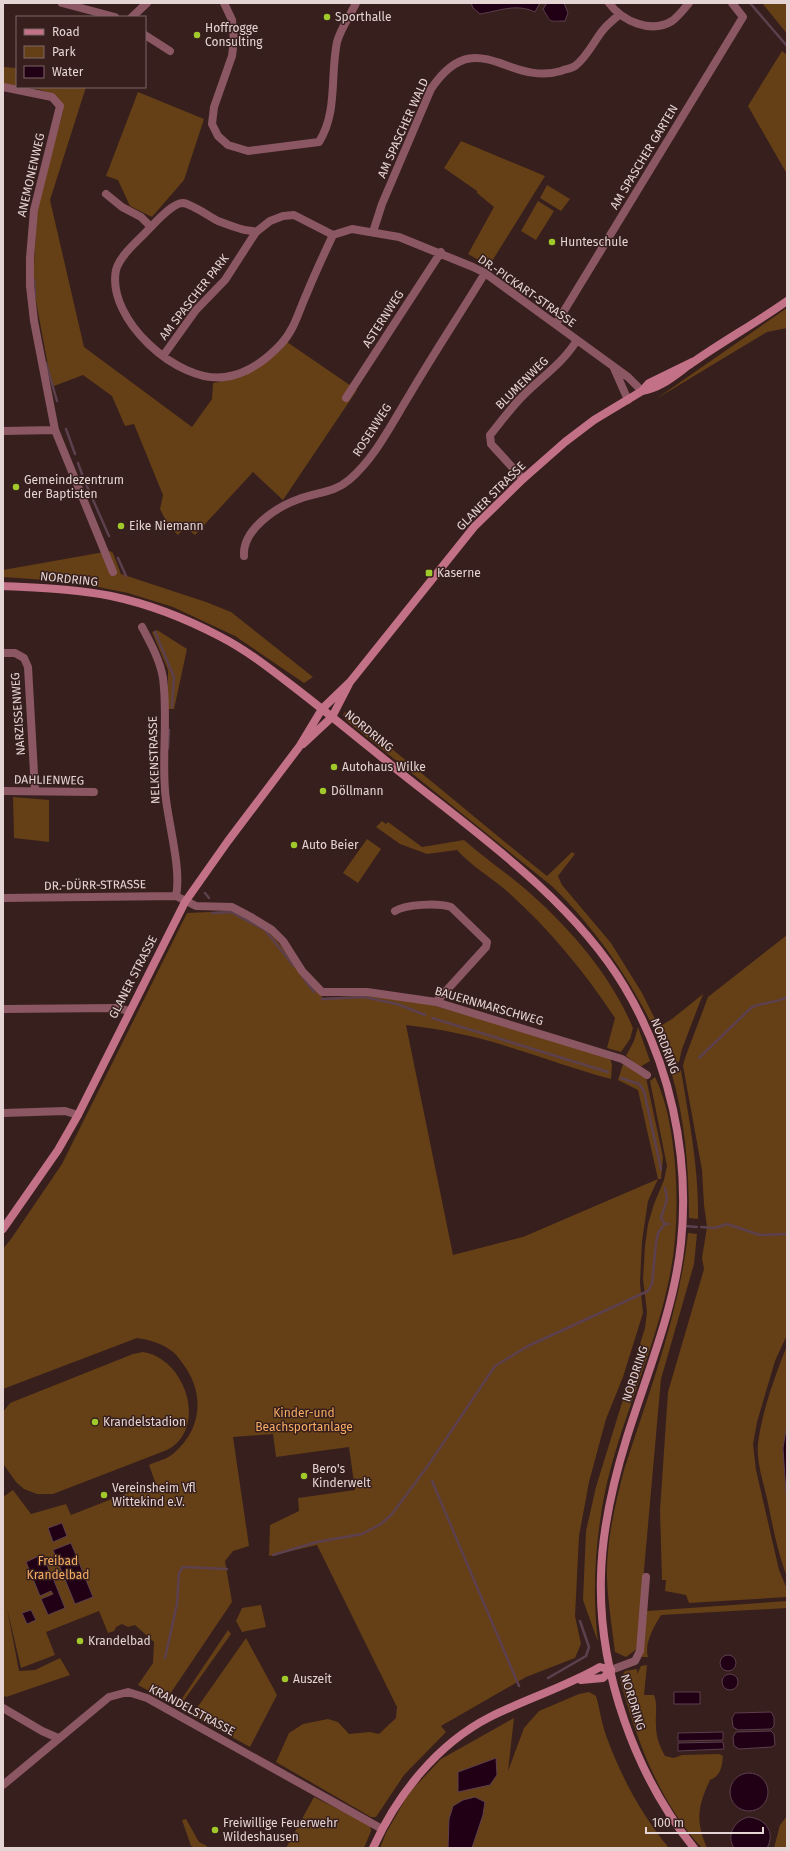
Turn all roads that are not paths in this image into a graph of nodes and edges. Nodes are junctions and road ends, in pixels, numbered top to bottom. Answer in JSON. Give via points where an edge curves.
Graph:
{"nodes":[{"id":1,"x":62,"y":3,"type":"edge"},
{"id":2,"x":147,"y":3,"type":"edge"},
{"id":3,"x":224,"y":3,"type":"edge"},
{"id":4,"x":356,"y":3,"type":"edge"},
{"id":5,"x":609,"y":3,"type":"edge"},
{"id":6,"x":689,"y":3,"type":"edge"},
{"id":7,"x":732,"y":3,"type":"edge"},
{"id":8,"x":618,"y":15,"type":"junction"},
{"id":9,"x":111,"y":16,"type":"edge"},
{"id":10,"x":133,"y":16,"type":"edge"},
{"id":11,"x":146,"y":36,"type":"edge"},
{"id":12,"x":170,"y":51,"type":"dead end"},
{"id":13,"x":3,"y":88,"type":"edge"},
{"id":14,"x":106,"y":194,"type":"dead end"},
{"id":15,"x":151,"y":227,"type":"junction"},
{"id":16,"x":256,"y":232,"type":"junction"},
{"id":17,"x":373,"y":232,"type":"junction"},
{"id":18,"x":333,"y":235,"type":"junction"},
{"id":19,"x":441,"y":252,"type":"junction"},
{"id":20,"x":485,"y":273,"type":"junction"},
{"id":21,"x":787,"y":301,"type":"edge"},
{"id":22,"x":556,"y":324,"type":"junction"},
{"id":23,"x":577,"y":340,"type":"junction"},
{"id":24,"x":164,"y":356,"type":"junction"},
{"id":25,"x":613,"y":366,"type":"junction"},
{"id":26,"x":642,"y":391,"type":"junction"},
{"id":27,"x":346,"y":398,"type":"dead end"},
{"id":28,"x":628,"y":400,"type":"junction"},
{"id":29,"x":55,"y":430,"type":"junction"},
{"id":30,"x":3,"y":431,"type":"edge"},
{"id":31,"x":523,"y":480,"type":"junction"},
{"id":32,"x":244,"y":556,"type":"dead end"},
{"id":33,"x":112,"y":572,"type":"dead end"},
{"id":34,"x":3,"y":586,"type":"edge"},
{"id":35,"x":142,"y":627,"type":"dead end"},
{"id":36,"x":3,"y":653,"type":"edge"},
{"id":37,"x":350,"y":682,"type":"junction"},
{"id":38,"x":322,"y":709,"type":"junction"},
{"id":39,"x":332,"y":716,"type":"junction"},
{"id":40,"x":299,"y":747,"type":"junction"},
{"id":41,"x":34,"y":791,"type":"junction"},
{"id":42,"x":3,"y":792,"type":"edge"},
{"id":43,"x":94,"y":792,"type":"dead end"},
{"id":44,"x":176,"y":896,"type":"junction"},
{"id":45,"x":3,"y":898,"type":"edge"},
{"id":46,"x":185,"y":902,"type":"junction"},
{"id":47,"x":395,"y":911,"type":"dead end"},
{"id":48,"x":436,"y":1002,"type":"junction"},
{"id":49,"x":3,"y":1009,"type":"edge"},
{"id":50,"x":129,"y":1011,"type":"junction"},
{"id":51,"x":647,"y":1075,"type":"dead end"},
{"id":52,"x":3,"y":1113,"type":"edge"},
{"id":53,"x":78,"y":1115,"type":"junction"},
{"id":54,"x":3,"y":1229,"type":"edge"},
{"id":55,"x":646,"y":1577,"type":"dead end"},
{"id":56,"x":611,"y":1670,"type":"junction"},
{"id":57,"x":3,"y":1708,"type":"edge"},
{"id":58,"x":58,"y":1738,"type":"junction"},
{"id":59,"x":3,"y":1785,"type":"edge"},
{"id":60,"x":382,"y":1829,"type":"junction"},
{"id":61,"x":373,"y":1848,"type":"edge"},
{"id":62,"x":694,"y":1848,"type":"edge"}],
"edges":[{"from":1,"to":9,"type":"street"},
{"from":2,"to":10,"type":"street"},
{"from":3,"to":4,"type":"street","via":[[232,20],[234,40],[232,56],[214,107],[212,124],[218,136],[228,145],[248,151],[319,142],[323,137],[331,109],[338,41]]},
{"from":5,"to":8,"type":"street"},
{"from":6,"to":8,"type":"street","via":[[673,20],[663,25],[649,26]]},
{"from":7,"to":22,"type":"street","name":"AM SPASCHER GARTEN","via":[[743,17]]},
{"from":8,"to":17,"type":"street","name":"AM SPASCHER WALD","via":[[575,66],[540,73],[482,58],[466,58],[454,63],[431,88],[382,204]]},
{"from":11,"to":12,"type":"street"},
{"from":13,"to":29,"type":"street","name":"ANEMONENWEG","via":[[52,97],[60,106],[34,210],[30,258],[34,321]]},
{"from":14,"to":15,"type":"street","via":[[122,207],[141,217]]},
{"from":15,"to":16,"type":"street","name":"AM SPASCHER PARK","via":[[177,204],[186,203],[219,221]]},
{"from":15,"to":24,"type":"street","name":"AM SPASCHER PARK","via":[[122,258],[116,270],[116,288],[126,316],[148,343]]},
{"from":16,"to":18,"type":"street","name":"AM SPASCHER PARK","via":[[270,220],[294,215]]},
{"from":16,"to":24,"type":"street","name":"AM SPASCHER PARK","via":[[225,280],[196,310]]},
{"from":17,"to":18,"type":"street","via":[[352,229]]},
{"from":17,"to":19,"type":"street","name":"DR.-PICKART-STRASSE","via":[[400,237]]},
{"from":18,"to":24,"type":"street","name":"AM SPASCHER PARK","via":[[306,293],[296,322],[281,343],[252,369],[225,377],[207,377],[186,371]]},
{"from":19,"to":20,"type":"street","name":"DR.-PICKART-STRASSE"},
{"from":19,"to":27,"type":"street","name":"ASTERNWEG"},
{"from":20,"to":22,"type":"street","name":"DR.-PICKART-STRASSE"},
{"from":20,"to":32,"type":"street","name":"ROSENWEG","via":[[377,447],[355,475],[337,488],[299,498],[278,508],[253,530],[243,547]]},
{"from":21,"to":26,"type":"main road","name":"GLANER STRASSE","via":[[692,362],[649,383]]},
{"from":22,"to":23,"type":"street","name":"DR.-PICKART-STRASSE"},
{"from":23,"to":25,"type":"street","name":"DR.-PICKART-STRASSE"},
{"from":23,"to":31,"type":"street","name":"BLUMENWEG","via":[[570,351],[518,401],[490,435],[491,444]]},
{"from":25,"to":26,"type":"street","name":"DR.-PICKART-STRASSE","via":[[637,384]]},
{"from":25,"to":28,"type":"street"},
{"from":26,"to":28,"type":"main road","name":"GLANER STRASSE"},
{"from":28,"to":31,"type":"main road","name":"GLANER STRASSE","via":[[571,437]]},
{"from":29,"to":30,"type":"street"},
{"from":29,"to":33,"type":"street","name":"ANEMONENWEG"},
{"from":31,"to":37,"type":"main road","name":"GLANER STRASSE","via":[[474,527]]},
{"from":34,"to":38,"type":"main road","name":"NORDRING","via":[[62,589],[111,596],[188,621],[223,637],[253,656]]},
{"from":35,"to":44,"type":"street","name":"NELKENSTRASSE","via":[[163,677],[164,790],[178,889]]},
{"from":36,"to":41,"type":"street","name":"NARZISSENWEG","via":[[15,653],[24,658],[28,668]]},
{"from":37,"to":38,"type":"main road","name":"GLANER STRASSE"},
{"from":37,"to":39,"type":"main road","name":"GLANER STRASSE"},
{"from":38,"to":39,"type":"main road","name":"NORDRING"},
{"from":38,"to":40,"type":"main road","name":"GLANER STRASSE"},
{"from":39,"to":40,"type":"main road","name":"GLANER STRASSE"},
{"from":39,"to":56,"type":"main road","name":"NORDRING","via":[[522,872],[569,914],[623,984],[657,1055],[667,1085],[677,1129],[681,1167],[681,1245],[663,1328],[619,1465],[606,1522],[600,1577],[601,1604]]},
{"from":40,"to":46,"type":"main road","name":"GLANER STRASSE"},
{"from":41,"to":42,"type":"street","name":"DAHLIENWEG"},
{"from":41,"to":43,"type":"street","name":"DAHLIENWEG"},
{"from":44,"to":45,"type":"street","name":"DR.-DÜRR-STRASSE"},
{"from":44,"to":46,"type":"street"},
{"from":46,"to":48,"type":"street","name":"BAUERNMARSCHWEG","via":[[196,906],[232,907],[252,916],[283,941],[302,970],[322,992],[367,992]]},
{"from":46,"to":50,"type":"main road","name":"GLANER STRASSE"},
{"from":47,"to":48,"type":"street","via":[[402,907],[448,906],[487,942],[486,947]]},
{"from":48,"to":51,"type":"street","name":"BAUERNMARSCHWEG","via":[[622,1059]]},
{"from":49,"to":50,"type":"street","via":[[117,1008]]},
{"from":50,"to":53,"type":"main road","name":"GLANER STRASSE"},
{"from":52,"to":53,"type":"street","via":[[65,1111]]},
{"from":53,"to":54,"type":"main road","name":"GLANER STRASSE","via":[[50,1162]]},
{"from":55,"to":56,"type":"street","via":[[640,1651],[635,1661]]},
{"from":56,"to":60,"type":"main road","via":[[603,1678],[578,1680],[490,1717],[457,1739],[412,1782]]},
{"from":56,"to":62,"type":"main road","name":"NORDRING","via":[[623,1716],[649,1780]]},
{"from":57,"to":58,"type":"street"},
{"from":58,"to":59,"type":"street","name":"KRANDELSTRASSE"},
{"from":58,"to":60,"type":"street","name":"KRANDELSTRASSE","via":[[109,1697],[128,1692],[147,1698]]},
{"from":60,"to":61,"type":"main road"}]}
